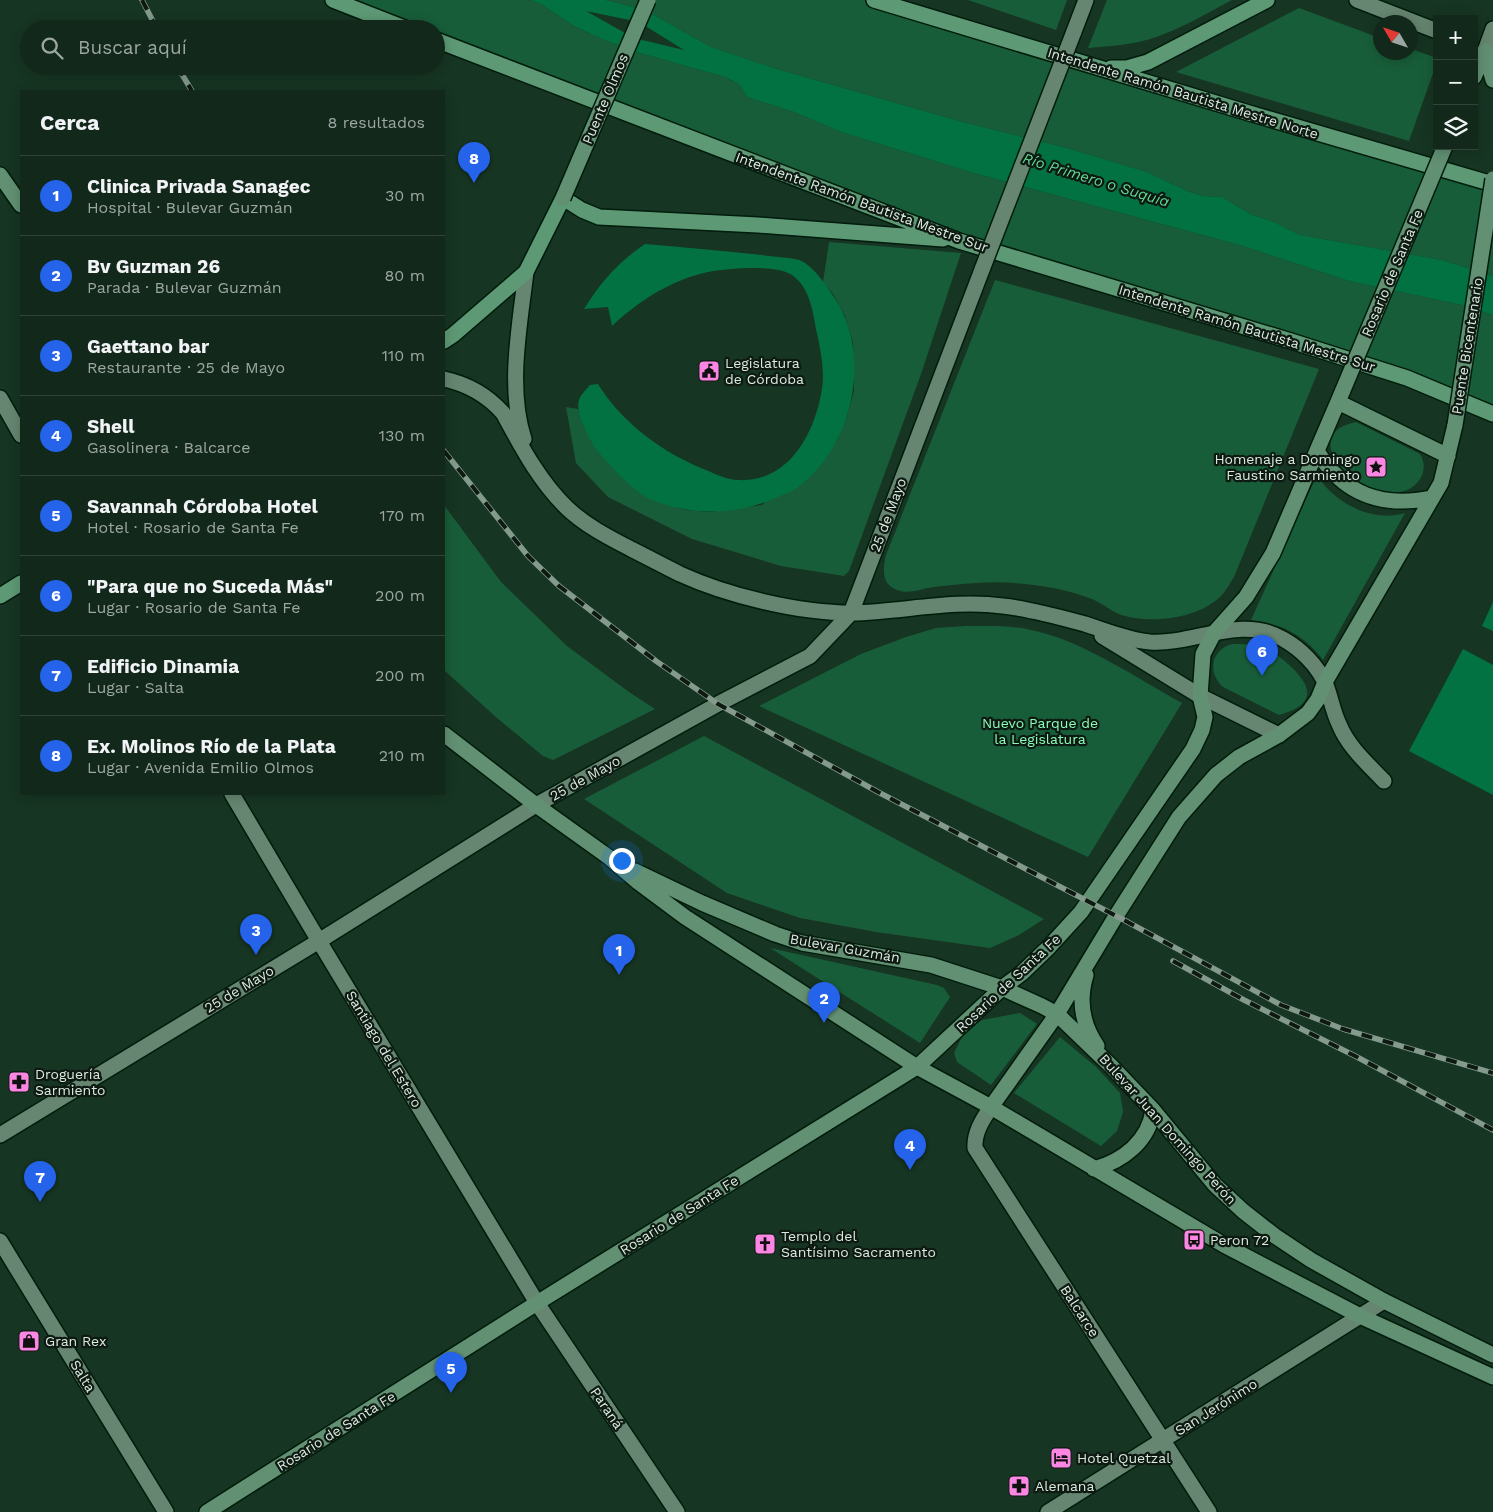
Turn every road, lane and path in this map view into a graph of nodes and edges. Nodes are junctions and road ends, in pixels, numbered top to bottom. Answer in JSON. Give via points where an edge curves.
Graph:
{"nodes":[{"id":1,"x":333,"y":0,"type":"edge"},
{"id":2,"x":648,"y":0,"type":"edge"},
{"id":3,"x":874,"y":0,"type":"edge"},
{"id":4,"x":1086,"y":0,"type":"edge"},
{"id":5,"x":1267,"y":0,"type":"edge"},
{"id":6,"x":1357,"y":0,"type":"edge"},
{"id":7,"x":384,"y":20,"type":"edge"},
{"id":8,"x":1493,"y":29,"type":"edge"},
{"id":9,"x":1433,"y":30,"type":"edge"},
{"id":10,"x":445,"y":43,"type":"edge"},
{"id":11,"x":1484,"y":50,"type":"edge"},
{"id":12,"x":1478,"y":66,"type":"edge"},
{"id":13,"x":1099,"y":68,"type":"junction"},
{"id":14,"x":1493,"y":80,"type":"edge"},
{"id":15,"x":1444,"y":150,"type":"edge"},
{"id":16,"x":0,"y":175,"type":"edge"},
{"id":17,"x":1493,"y":179,"type":"edge"},
{"id":18,"x":1493,"y":184,"type":"edge"},
{"id":19,"x":563,"y":198,"type":"junction"},
{"id":20,"x":20,"y":204,"type":"edge"},
{"id":21,"x":959,"y":241,"type":"junction"},
{"id":22,"x":526,"y":272,"type":"junction"},
{"id":23,"x":445,"y":340,"type":"edge"},
{"id":24,"x":445,"y":379,"type":"edge"},
{"id":25,"x":1341,"y":396,"type":"junction"},
{"id":26,"x":0,"y":398,"type":"edge"},
{"id":27,"x":1493,"y":414,"type":"edge"},
{"id":28,"x":20,"y":433,"type":"edge"},
{"id":29,"x":1317,"y":451,"type":"junction"},
{"id":30,"x":1448,"y":456,"type":"junction"},
{"id":31,"x":536,"y":470,"type":"junction"},
{"id":32,"x":1431,"y":498,"type":"junction"},
{"id":33,"x":20,"y":584,"type":"edge"},
{"id":34,"x":0,"y":596,"type":"edge"},
{"id":35,"x":850,"y":613,"type":"junction"},
{"id":36,"x":1084,"y":624,"type":"junction"},
{"id":37,"x":1214,"y":632,"type":"junction"},
{"id":38,"x":1325,"y":682,"type":"junction"},
{"id":39,"x":1200,"y":696,"type":"junction"},
{"id":40,"x":445,"y":735,"type":"edge"},
{"id":41,"x":1278,"y":735,"type":"junction"},
{"id":42,"x":1384,"y":781,"type":"dead end"},
{"id":43,"x":233,"y":795,"type":"edge"},
{"id":44,"x":536,"y":805,"type":"junction"},
{"id":45,"x":610,"y":858,"type":"junction"},
{"id":46,"x":318,"y":941,"type":"junction"},
{"id":47,"x":1094,"y":953,"type":"junction"},
{"id":48,"x":1002,"y":988,"type":"junction"},
{"id":49,"x":1057,"y":1014,"type":"junction"},
{"id":50,"x":1111,"y":1066,"type":"junction"},
{"id":51,"x":917,"y":1067,"type":"junction"},
{"id":52,"x":992,"y":1107,"type":"junction"},
{"id":53,"x":1152,"y":1110,"type":"junction"},
{"id":54,"x":0,"y":1135,"type":"edge"},
{"id":55,"x":1094,"y":1169,"type":"junction"},
{"id":56,"x":0,"y":1241,"type":"edge"},
{"id":57,"x":1384,"y":1301,"type":"junction"},
{"id":58,"x":537,"y":1303,"type":"junction"},
{"id":59,"x":1362,"y":1316,"type":"junction"},
{"id":60,"x":1493,"y":1354,"type":"edge"},
{"id":61,"x":1493,"y":1377,"type":"edge"},
{"id":62,"x":1163,"y":1440,"type":"junction"},
{"id":63,"x":166,"y":1512,"type":"edge"},
{"id":64,"x":207,"y":1512,"type":"edge"},
{"id":65,"x":677,"y":1512,"type":"edge"},
{"id":66,"x":1048,"y":1512,"type":"edge"},
{"id":67,"x":1209,"y":1512,"type":"edge"}],
"edges":[{"from":1,"to":7,"type":"main road"},
{"from":2,"to":19,"type":"street","name":"Puente Olmos","bridge":true},
{"from":3,"to":13,"type":"main road","name":"Intendente Ramón Bautista Mestre Norte"},
{"from":4,"to":35,"type":"street","name":"25 de Mayo","bridge":true},
{"from":5,"to":13,"type":"main road","via":[[1148,62],[1127,68]]},
{"from":6,"to":9,"type":"street"},
{"from":8,"to":11,"type":"street"},
{"from":10,"to":21,"type":"main road","name":"Intendente Ramón Bautista Mestre Sur"},
{"from":11,"to":12,"type":"street"},
{"from":11,"to":14,"type":"street"},
{"from":13,"to":18,"type":"main road","name":"Intendente Ramón Bautista Mestre Norte"},
{"from":15,"to":25,"type":"street","name":"Rosario de Santa Fe","bridge":true},
{"from":16,"to":20,"type":"street"},
{"from":17,"to":30,"type":"street","name":"Puente Bicentenario","bridge":true},
{"from":19,"to":21,"type":"main road","via":[[599,216]]},
{"from":19,"to":22,"type":"main road"},
{"from":21,"to":27,"type":"main road","name":"Intendente Ramón Bautista Mestre Sur","via":[[1407,378]]},
{"from":22,"to":23,"type":"main road"},
{"from":22,"to":31,"type":"street","via":[[516,380],[522,431]]},
{"from":24,"to":31,"type":"street","via":[[474,389],[496,405]]},
{"from":25,"to":29,"type":"street","name":"Rosario de Santa Fe"},
{"from":25,"to":30,"type":"street"},
{"from":26,"to":28,"type":"street"},
{"from":29,"to":32,"type":"street","via":[[1338,478],[1370,496],[1402,502]]},
{"from":29,"to":37,"type":"street","name":"Rosario de Santa Fe","via":[[1273,553],[1246,597]]},
{"from":30,"to":32,"type":"street","via":[[1441,483]]},
{"from":31,"to":35,"type":"street","via":[[564,504],[588,525],[682,575],[754,599]]},
{"from":32,"to":38,"type":"street"},
{"from":33,"to":34,"type":"main road"},
{"from":35,"to":36,"type":"street","via":[[975,604],[1004,606]]},
{"from":35,"to":44,"type":"street","name":"25 de Mayo","via":[[810,656]]},
{"from":36,"to":37,"type":"street","via":[[1132,639],[1158,642]]},
{"from":36,"to":39,"type":"street"},
{"from":37,"to":38,"type":"street","via":[[1245,629],[1281,638],[1305,656]]},
{"from":37,"to":39,"type":"street","name":"Rosario de Santa Fe","via":[[1204,654]]},
{"from":38,"to":41,"type":"street","via":[[1308,713]]},
{"from":38,"to":42,"type":"street","via":[[1348,742]]},
{"from":39,"to":41,"type":"street"},
{"from":39,"to":48,"type":"street","name":"Rosario de Santa Fe","via":[[1205,717],[1192,749],[1081,912],[1050,947]]},
{"from":40,"to":44,"type":"street","name":"Bulevar Guzmán"},
{"from":41,"to":47,"type":"street","via":[[1239,757],[1216,775],[1179,817]]},
{"from":43,"to":46,"type":"street","name":"Santiago del Estero"},
{"from":44,"to":45,"type":"street","name":"Bulevar Guzmán"},
{"from":44,"to":46,"type":"street","name":"25 de Mayo"},
{"from":45,"to":48,"type":"street","name":"Bulevar Guzmán","via":[[650,879],[802,943],[932,964]]},
{"from":45,"to":51,"type":"street","name":"Bulevar Guzmán","via":[[685,918]]},
{"from":46,"to":54,"type":"street","name":"25 de Mayo"},
{"from":46,"to":58,"type":"street","name":"Santiago del Estero"},
{"from":47,"to":49,"type":"street"},
{"from":47,"to":50,"type":"street","via":[[1082,989],[1081,1007],[1092,1039]]},
{"from":48,"to":49,"type":"street","name":"Bulevar Juan Domingo Perón"},
{"from":48,"to":51,"type":"street","name":"Rosario de Santa Fe"},
{"from":49,"to":50,"type":"street","name":"Bulevar Juan Domingo Perón"},
{"from":49,"to":52,"type":"street"},
{"from":50,"to":53,"type":"street","name":"Bulevar Juan Domingo Perón"},
{"from":51,"to":52,"type":"street","name":"Bulevar Guzmán"},
{"from":51,"to":58,"type":"street","name":"Rosario de Santa Fe"},
{"from":52,"to":55,"type":"street"},
{"from":52,"to":62,"type":"street","name":"Balcarce","via":[[979,1127],[975,1148]]},
{"from":53,"to":55,"type":"street","via":[[1151,1121],[1135,1147],[1122,1158]]},
{"from":53,"to":57,"type":"street","name":"Bulevar Juan Domingo Perón","via":[[1215,1185],[1242,1211],[1311,1260]]},
{"from":55,"to":59,"type":"street","via":[[1224,1245]]},
{"from":56,"to":63,"type":"street","name":"Salta"},
{"from":57,"to":59,"type":"street","name":"San Jerónimo"},
{"from":57,"to":60,"type":"street","name":"Bulevar Juan Domingo Perón"},
{"from":58,"to":64,"type":"street","name":"Rosario de Santa Fe"},
{"from":58,"to":65,"type":"street","name":"Paraná"},
{"from":59,"to":61,"type":"street"},
{"from":59,"to":62,"type":"street","name":"San Jerónimo"},
{"from":62,"to":66,"type":"street","name":"San Jerónimo"},
{"from":62,"to":67,"type":"street","name":"Balcarce"}]}
